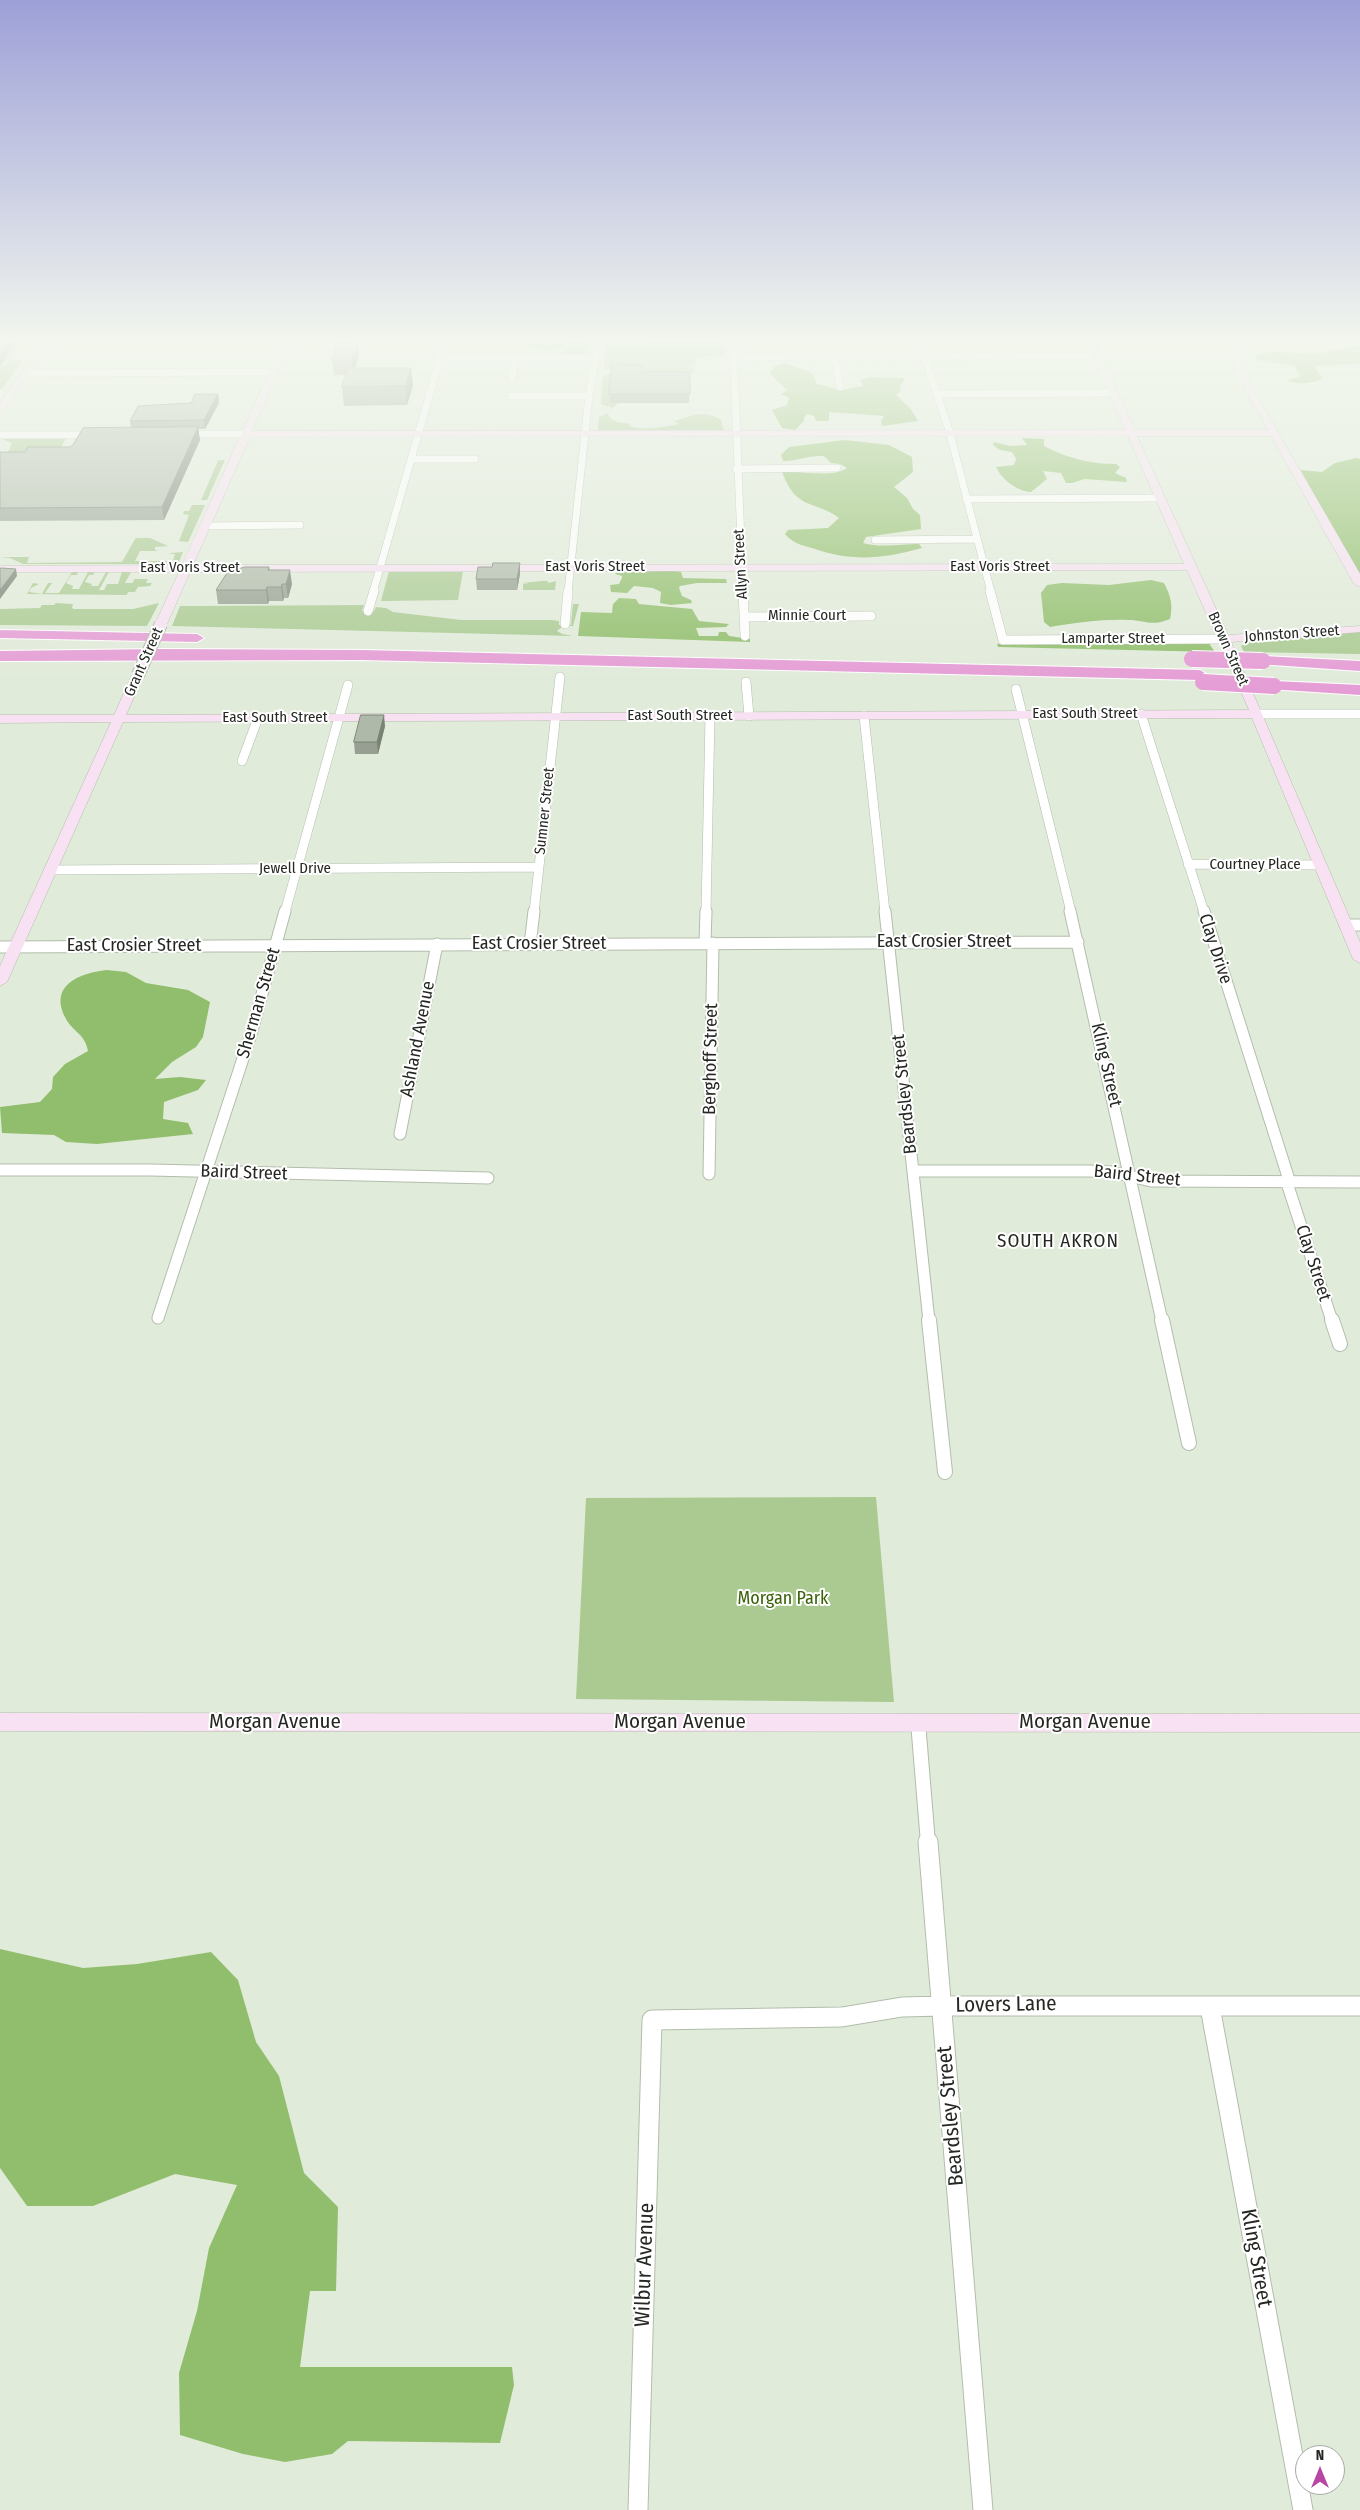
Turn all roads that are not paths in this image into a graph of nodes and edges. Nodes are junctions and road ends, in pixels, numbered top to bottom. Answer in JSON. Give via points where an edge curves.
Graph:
{"nodes":[{"id":1,"x":236,"y":458,"type":"edge"},
{"id":2,"x":583,"y":458,"type":"edge"},
{"id":3,"x":736,"y":458,"type":"edge"},
{"id":4,"x":956,"y":458,"type":"edge"},
{"id":5,"x":1143,"y":458,"type":"edge"},
{"id":6,"x":1287,"y":458,"type":"edge"},
{"id":7,"x":411,"y":459,"type":"joint"},
{"id":8,"x":475,"y":459,"type":"dead end"},
{"id":9,"x":837,"y":468,"type":"dead end"},
{"id":10,"x":736,"y":469,"type":"junction"},
{"id":11,"x":1160,"y":498,"type":"junction"},
{"id":12,"x":966,"y":499,"type":"junction"},
{"id":13,"x":300,"y":525,"type":"dead end"},
{"id":14,"x":205,"y":526,"type":"junction"},
{"id":15,"x":977,"y":539,"type":"junction"},
{"id":16,"x":875,"y":540,"type":"dead end"},
{"id":17,"x":572,"y":567,"type":"junction"},
{"id":18,"x":742,"y":567,"type":"junction"},
{"id":19,"x":985,"y":567,"type":"junction"},
{"id":20,"x":1190,"y":567,"type":"junction"},
{"id":21,"x":0,"y":568,"type":"edge"},
{"id":22,"x":186,"y":568,"type":"junction"},
{"id":23,"x":381,"y":568,"type":"junction"},
{"id":24,"x":1360,"y":584,"type":"edge"},
{"id":25,"x":368,"y":611,"type":"dead end"},
{"id":26,"x":871,"y":616,"type":"dead end"},
{"id":27,"x":744,"y":617,"type":"junction"},
{"id":28,"x":565,"y":624,"type":"dead end"},
{"id":29,"x":1360,"y":629,"type":"edge"},
{"id":30,"x":0,"y":634,"type":"edge"},
{"id":31,"x":745,"y":636,"type":"dead end"},
{"id":32,"x":140,"y":638,"type":"junction"},
{"id":33,"x":211,"y":639,"type":"dead end"},
{"id":34,"x":229,"y":639,"type":"dead end"},
{"id":35,"x":1224,"y":639,"type":"junction"},
{"id":36,"x":0,"y":641,"type":"edge"},
{"id":37,"x":0,"y":656,"type":"edge"},
{"id":38,"x":1145,"y":659,"type":"dead end"},
{"id":39,"x":1174,"y":659,"type":"dead end"},
{"id":40,"x":1360,"y":659,"type":"edge"},
{"id":41,"x":1263,"y":661,"type":"junction"},
{"id":42,"x":1360,"y":666,"type":"edge"},
{"id":43,"x":560,"y":677,"type":"dead end"},
{"id":44,"x":1360,"y":679,"type":"edge"},
{"id":45,"x":1272,"y":681,"type":"junction"},
{"id":46,"x":746,"y":682,"type":"dead end"},
{"id":47,"x":348,"y":685,"type":"dead end"},
{"id":48,"x":1016,"y":689,"type":"dead end"},
{"id":49,"x":1360,"y":690,"type":"edge"},
{"id":50,"x":1141,"y":714,"type":"junction"},
{"id":51,"x":1257,"y":714,"type":"junction"},
{"id":52,"x":1360,"y":714,"type":"edge"},
{"id":53,"x":1023,"y":715,"type":"junction"},
{"id":54,"x":556,"y":716,"type":"junction"},
{"id":55,"x":710,"y":716,"type":"junction"},
{"id":56,"x":749,"y":716,"type":"junction"},
{"id":57,"x":864,"y":716,"type":"junction"},
{"id":58,"x":339,"y":717,"type":"junction"},
{"id":59,"x":119,"y":718,"type":"junction"},
{"id":60,"x":258,"y":718,"type":"junction"},
{"id":61,"x":0,"y":719,"type":"edge"},
{"id":62,"x":242,"y":761,"type":"dead end"},
{"id":63,"x":1188,"y":864,"type":"junction"},
{"id":64,"x":1321,"y":865,"type":"junction"},
{"id":65,"x":539,"y":867,"type":"junction"},
{"id":66,"x":298,"y":869,"type":"junction"},
{"id":67,"x":51,"y":870,"type":"junction"},
{"id":68,"x":1345,"y":925,"type":"junction"},
{"id":69,"x":1360,"y":925,"type":"edge"},
{"id":70,"x":1078,"y":942,"type":"junction"},
{"id":71,"x":709,"y":943,"type":"junction"},
{"id":72,"x":888,"y":943,"type":"junction"},
{"id":73,"x":437,"y":944,"type":"junction"},
{"id":74,"x":530,"y":945,"type":"junction"},
{"id":75,"x":0,"y":946,"type":"edge"},
{"id":76,"x":17,"y":946,"type":"junction"},
{"id":77,"x":276,"y":946,"type":"junction"},
{"id":78,"x":1360,"y":959,"type":"edge"},
{"id":79,"x":0,"y":982,"type":"edge"},
{"id":80,"x":400,"y":1134,"type":"dead end"},
{"id":81,"x":0,"y":1170,"type":"edge"},
{"id":82,"x":914,"y":1171,"type":"junction"},
{"id":83,"x":207,"y":1172,"type":"junction"},
{"id":84,"x":709,"y":1174,"type":"dead end"},
{"id":85,"x":1130,"y":1176,"type":"junction"},
{"id":86,"x":488,"y":1178,"type":"dead end"},
{"id":87,"x":1360,"y":1182,"type":"edge"},
{"id":88,"x":1289,"y":1183,"type":"junction"},
{"id":89,"x":158,"y":1318,"type":"dead end"},
{"id":90,"x":1340,"y":1344,"type":"dead end"},
{"id":91,"x":1189,"y":1443,"type":"dead end"},
{"id":92,"x":945,"y":1472,"type":"dead end"},
{"id":93,"x":0,"y":1722,"type":"edge"},
{"id":94,"x":918,"y":1722,"type":"junction"},
{"id":95,"x":1360,"y":1723,"type":"edge"},
{"id":96,"x":942,"y":2006,"type":"junction"},
{"id":97,"x":1360,"y":2006,"type":"edge"},
{"id":98,"x":1210,"y":2007,"type":"junction"},
{"id":99,"x":652,"y":2020,"type":"joint"},
{"id":100,"x":638,"y":2510,"type":"edge"},
{"id":101,"x":983,"y":2510,"type":"edge"},
{"id":102,"x":1303,"y":2510,"type":"edge"}],
"edges":[{"from":1,"to":14,"type":"main road","name":"Grant Street"},
{"from":2,"to":17,"type":"street"},
{"from":3,"to":10,"type":"street","name":"Allyn Street"},
{"from":4,"to":12,"type":"street"},
{"from":5,"to":11,"type":"main road","name":"Brown Street"},
{"from":6,"to":24,"type":"main road"},
{"from":7,"to":8,"type":"street"},
{"from":7,"to":23,"type":"street"},
{"from":9,"to":10,"type":"street"},
{"from":10,"to":18,"type":"street","name":"Allyn Street"},
{"from":11,"to":12,"type":"street"},
{"from":11,"to":20,"type":"main road","name":"Brown Street"},
{"from":12,"to":15,"type":"street"},
{"from":13,"to":14,"type":"street"},
{"from":14,"to":22,"type":"main road","name":"Grant Street"},
{"from":15,"to":16,"type":"street"},
{"from":15,"to":19,"type":"street"},
{"from":17,"to":18,"type":"main road","name":"East Voris Street"},
{"from":17,"to":23,"type":"main road","name":"East Voris Street"},
{"from":17,"to":28,"type":"street"},
{"from":18,"to":19,"type":"main road","name":"East Voris Street"},
{"from":18,"to":27,"type":"street","name":"Allyn Street"},
{"from":19,"to":20,"type":"main road","name":"East Voris Street"},
{"from":19,"to":35,"type":"street","name":"Lamparter Street","via":[[1003,640]]},
{"from":20,"to":35,"type":"main road","name":"Brown Street"},
{"from":21,"to":22,"type":"main road","name":"East Voris Street"},
{"from":22,"to":23,"type":"main road","name":"East Voris Street"},
{"from":22,"to":59,"type":"main road","name":"Grant Street","bridge":true},
{"from":23,"to":25,"type":"street"},
{"from":26,"to":27,"type":"street","name":"Minnie Court"},
{"from":27,"to":31,"type":"street","name":"Allyn Street"},
{"from":29,"to":35,"type":"main road","name":"Johnston Street"},
{"from":30,"to":32,"type":"highway"},
{"from":32,"to":33,"type":"highway"},
{"from":32,"to":36,"type":"highway"},
{"from":34,"to":38,"type":"highway"},
{"from":35,"to":51,"type":"main road","name":"Brown Street"},
{"from":37,"to":45,"type":"highway","bridge":true,"via":[[362,655],[1051,672]]},
{"from":39,"to":41,"type":"highway","bridge":true},
{"from":40,"to":41,"type":"highway"},
{"from":41,"to":42,"type":"highway"},
{"from":43,"to":54,"type":"street","name":"Sumner Street"},
{"from":44,"to":45,"type":"highway"},
{"from":45,"to":49,"type":"highway"},
{"from":46,"to":56,"type":"street"},
{"from":47,"to":58,"type":"street","name":"Sherman Street"},
{"from":48,"to":53,"type":"street","name":"Kling Street"},
{"from":50,"to":51,"type":"main road","name":"East South Street"},
{"from":50,"to":53,"type":"main road","name":"East South Street"},
{"from":50,"to":63,"type":"street","name":"Clay Drive"},
{"from":51,"to":52,"type":"street","name":"East South Street"},
{"from":51,"to":64,"type":"main road","name":"Brown Street"},
{"from":53,"to":57,"type":"main road","name":"East South Street"},
{"from":53,"to":70,"type":"street","name":"Kling Street"},
{"from":54,"to":55,"type":"main road","name":"East South Street"},
{"from":54,"to":58,"type":"main road","name":"East South Street"},
{"from":54,"to":65,"type":"street","name":"Sumner Street"},
{"from":55,"to":56,"type":"main road","name":"East South Street"},
{"from":55,"to":71,"type":"street"},
{"from":56,"to":57,"type":"main road","name":"East South Street"},
{"from":57,"to":72,"type":"street","name":"Beardsley Street"},
{"from":58,"to":60,"type":"main road","name":"East South Street"},
{"from":58,"to":66,"type":"street","name":"Sherman Street"},
{"from":59,"to":60,"type":"main road","name":"East South Street"},
{"from":59,"to":61,"type":"main road","name":"East South Street"},
{"from":59,"to":67,"type":"main road","name":"Grant Street"},
{"from":60,"to":62,"type":"street"},
{"from":63,"to":64,"type":"street","name":"Courtney Place"},
{"from":63,"to":88,"type":"street","name":"Clay Drive"},
{"from":64,"to":68,"type":"main road","name":"Brown Street"},
{"from":65,"to":66,"type":"street","name":"Jewell Drive"},
{"from":65,"to":74,"type":"street","name":"Sumner Street"},
{"from":66,"to":67,"type":"street","name":"Jewell Drive"},
{"from":66,"to":77,"type":"street","name":"Sherman Street"},
{"from":67,"to":76,"type":"main road","name":"Grant Street"},
{"from":68,"to":69,"type":"street"},
{"from":68,"to":78,"type":"main road","name":"Brown Street"},
{"from":70,"to":72,"type":"street","name":"East Crosier Street"},
{"from":70,"to":85,"type":"street","name":"Kling Street"},
{"from":71,"to":72,"type":"street","name":"East Crosier Street"},
{"from":71,"to":74,"type":"street","name":"East Crosier Street"},
{"from":71,"to":84,"type":"street","name":"Berghoff Street"},
{"from":72,"to":82,"type":"street","name":"Beardsley Street"},
{"from":73,"to":74,"type":"street","name":"East Crosier Street"},
{"from":73,"to":77,"type":"street","name":"East Crosier Street"},
{"from":73,"to":80,"type":"street","name":"Ashland Avenue"},
{"from":75,"to":76,"type":"street","name":"East Crosier Street"},
{"from":76,"to":77,"type":"street","name":"East Crosier Street"},
{"from":76,"to":79,"type":"main road","name":"Grant Street"},
{"from":77,"to":83,"type":"street","name":"Sherman Street"},
{"from":81,"to":83,"type":"street","name":"Baird Street"},
{"from":82,"to":85,"type":"street","name":"Baird Street","via":[[1097,1171]]},
{"from":82,"to":92,"type":"street","name":"Beardsley Street"},
{"from":83,"to":86,"type":"street","name":"Baird Street"},
{"from":83,"to":89,"type":"street","name":"Sherman Street"},
{"from":85,"to":88,"type":"street","name":"Baird Street","via":[[1150,1181]]},
{"from":85,"to":91,"type":"street","name":"Kling Street"},
{"from":87,"to":88,"type":"street","name":"Baird Street"},
{"from":88,"to":90,"type":"street","name":"Clay Street"},
{"from":93,"to":94,"type":"main road","name":"Morgan Avenue"},
{"from":94,"to":95,"type":"main road","name":"Morgan Avenue"},
{"from":94,"to":96,"type":"street","name":"Beardsley Street"},
{"from":96,"to":98,"type":"street","name":"Lovers Lane"},
{"from":96,"to":99,"type":"street","name":"Lovers Lane","via":[[902,2007],[842,2017]]},
{"from":96,"to":101,"type":"street","name":"Beardsley Street"},
{"from":97,"to":98,"type":"street","name":"Lovers Lane"},
{"from":98,"to":102,"type":"street","name":"Kling Street"},
{"from":99,"to":100,"type":"street","name":"Wilbur Avenue"}]}
